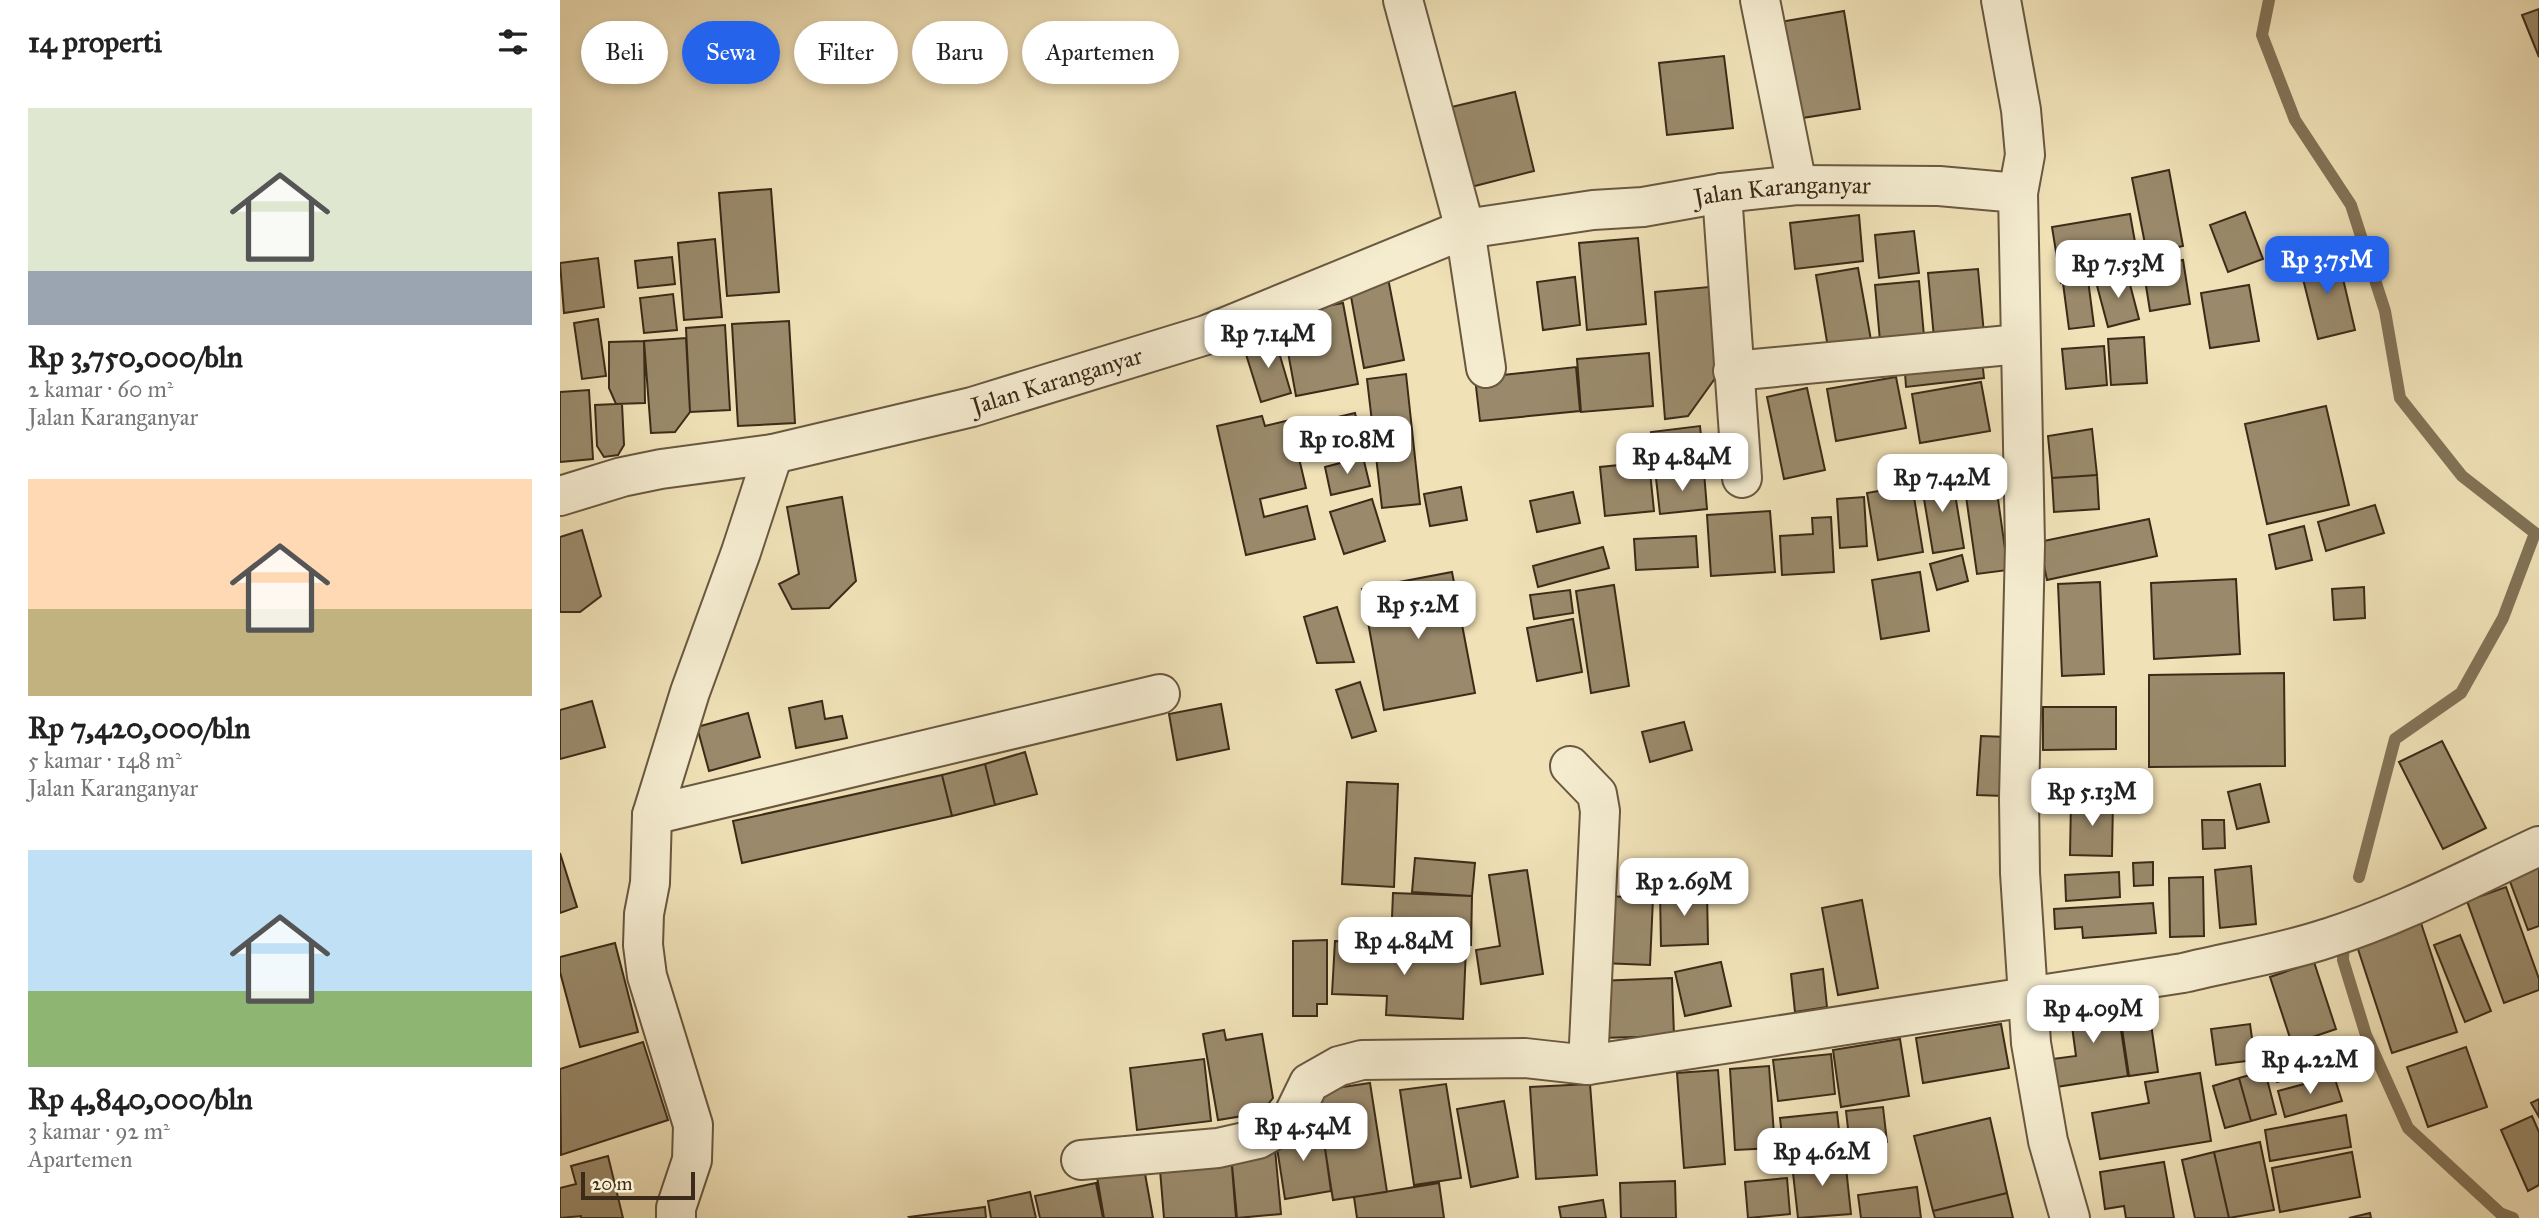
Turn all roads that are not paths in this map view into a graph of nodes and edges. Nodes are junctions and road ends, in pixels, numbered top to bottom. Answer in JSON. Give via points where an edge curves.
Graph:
{"nodes":[{"id":1,"x":1403,"y":0,"type":"edge"},
{"id":2,"x":1760,"y":0,"type":"edge"},
{"id":3,"x":2001,"y":0,"type":"edge"},
{"id":4,"x":1797,"y":185,"type":"junction"},
{"id":5,"x":1722,"y":193,"type":"junction"},
{"id":6,"x":2018,"y":193,"type":"junction"},
{"id":7,"x":1465,"y":229,"type":"junction"},
{"id":8,"x":2020,"y":344,"type":"junction"},
{"id":9,"x":1486,"y":369,"type":"dead end"},
{"id":10,"x":1733,"y":371,"type":"junction"},
{"id":11,"x":773,"y":454,"type":"junction"},
{"id":12,"x":1742,"y":478,"type":"dead end"},
{"id":13,"x":560,"y":496,"type":"edge"},
{"id":14,"x":1160,"y":694,"type":"dead end"},
{"id":15,"x":1570,"y":766,"type":"dead end"},
{"id":16,"x":653,"y":815,"type":"junction"},
{"id":17,"x":2539,"y":846,"type":"edge"},
{"id":18,"x":2028,"y":996,"type":"junction"},
{"id":19,"x":1588,"y":1065,"type":"junction"},
{"id":20,"x":1081,"y":1160,"type":"dead end"},
{"id":21,"x":676,"y":1218,"type":"edge"},
{"id":22,"x":2070,"y":1218,"type":"edge"}],
"edges":[{"from":1,"to":7,"type":"street"},
{"from":2,"to":4,"type":"street"},
{"from":3,"to":6,"type":"street","via":[[2025,155]]},
{"from":4,"to":5,"type":"street","name":"Jalan Karanganyar"},
{"from":4,"to":6,"type":"street","name":"Jalan Karanganyar","via":[[1939,186]]},
{"from":5,"to":7,"type":"street","name":"Jalan Karanganyar"},
{"from":5,"to":10,"type":"street"},
{"from":6,"to":8,"type":"street"},
{"from":7,"to":9,"type":"street"},
{"from":7,"to":11,"type":"street","name":"Jalan Karanganyar","via":[[1206,335],[972,407]]},
{"from":8,"to":10,"type":"street"},
{"from":8,"to":18,"type":"street","via":[[2025,545],[2019,798]]},
{"from":10,"to":12,"type":"street"},
{"from":11,"to":13,"type":"street","name":"Jalan Karanganyar","via":[[661,469]]},
{"from":11,"to":16,"type":"street","via":[[690,692]]},
{"from":14,"to":16,"type":"street"},
{"from":15,"to":19,"type":"street","via":[[1597,794],[1600,811]]},
{"from":16,"to":21,"type":"street","via":[[645,966],[693,1125],[692,1160]]},
{"from":17,"to":18,"type":"street","via":[[2388,915],[2283,952]]},
{"from":18,"to":19,"type":"street"},
{"from":18,"to":22,"type":"street","via":[[2044,1117]]},
{"from":19,"to":20,"type":"street","via":[[1525,1058],[1362,1060],[1339,1066],[1309,1083],[1291,1120],[1258,1139],[1218,1148]]}]}
